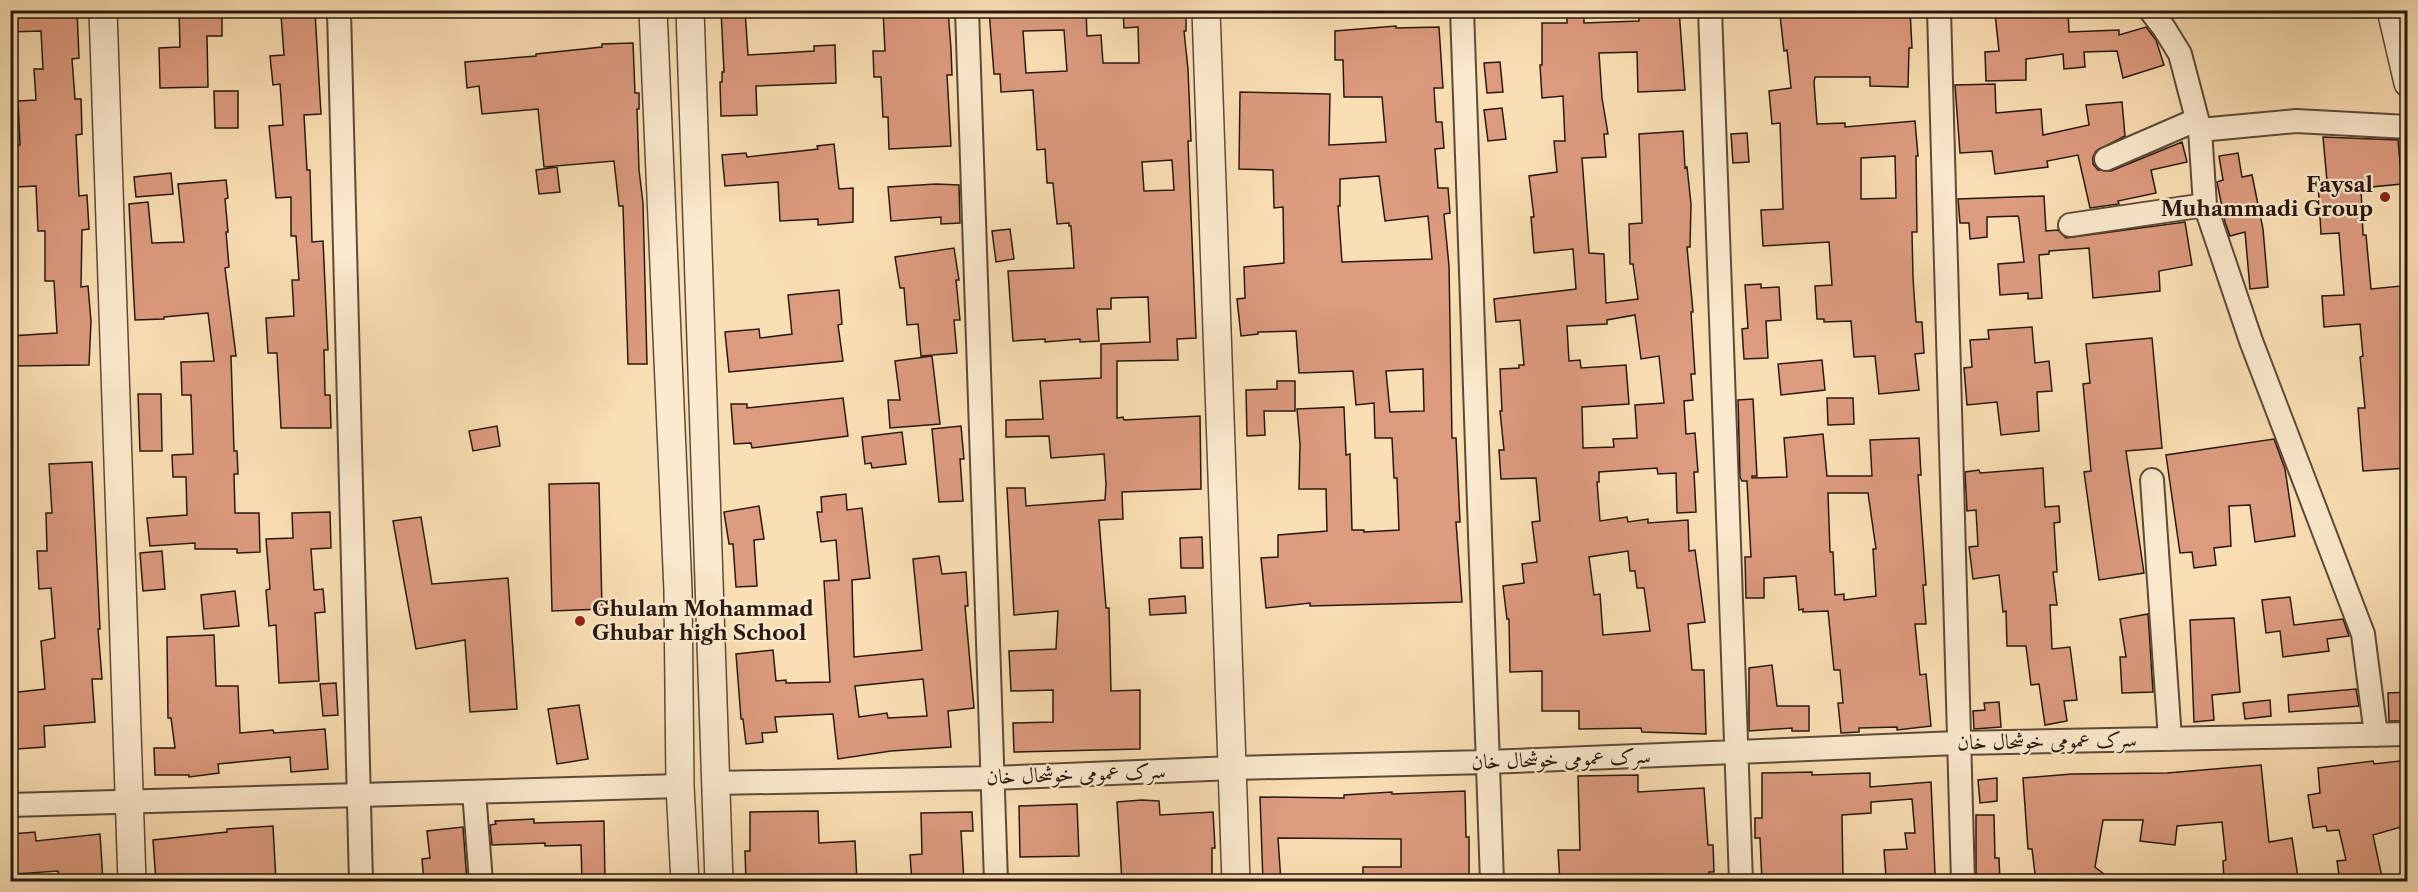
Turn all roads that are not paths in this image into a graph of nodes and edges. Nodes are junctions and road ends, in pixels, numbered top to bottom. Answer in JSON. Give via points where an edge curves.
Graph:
{"nodes":[{"id":1,"x":103,"y":10,"type":"edge"},
{"id":2,"x":339,"y":10,"type":"edge"},
{"id":3,"x":653,"y":10,"type":"edge"},
{"id":4,"x":690,"y":10,"type":"edge"},
{"id":5,"x":967,"y":10,"type":"edge"},
{"id":6,"x":1206,"y":10,"type":"edge"},
{"id":7,"x":1462,"y":10,"type":"edge"},
{"id":8,"x":1710,"y":10,"type":"edge"},
{"id":9,"x":1939,"y":10,"type":"edge"},
{"id":10,"x":2150,"y":10,"type":"edge"},
{"id":11,"x":2391,"y":10,"type":"edge"},
{"id":12,"x":2408,"y":83,"type":"edge"},
{"id":13,"x":2198,"y":125,"type":"junction"},
{"id":14,"x":2408,"y":127,"type":"edge"},
{"id":15,"x":2106,"y":159,"type":"dead end"},
{"id":16,"x":2205,"y":205,"type":"junction"},
{"id":17,"x":2070,"y":225,"type":"dead end"},
{"id":18,"x":2152,"y":480,"type":"dead end"},
{"id":19,"x":678,"y":591,"type":"junction"},
{"id":20,"x":710,"y":591,"type":"junction"},
{"id":21,"x":2408,"y":734,"type":"edge"},
{"id":22,"x":2376,"y":735,"type":"junction"},
{"id":23,"x":2170,"y":739,"type":"junction"},
{"id":24,"x":1958,"y":742,"type":"junction"},
{"id":25,"x":1737,"y":752,"type":"junction"},
{"id":26,"x":1487,"y":762,"type":"junction"},
{"id":27,"x":1233,"y":768,"type":"junction"},
{"id":28,"x":994,"y":778,"type":"junction"},
{"id":29,"x":715,"y":783,"type":"junction"},
{"id":30,"x":681,"y":786,"type":"junction"},
{"id":31,"x":474,"y":792,"type":"junction"},
{"id":32,"x":358,"y":796,"type":"junction"},
{"id":33,"x":130,"y":801,"type":"junction"},
{"id":34,"x":10,"y":805,"type":"edge"},
{"id":35,"x":132,"y":882,"type":"edge"},
{"id":36,"x":362,"y":882,"type":"edge"},
{"id":37,"x":481,"y":882,"type":"edge"},
{"id":38,"x":685,"y":882,"type":"edge"},
{"id":39,"x":719,"y":882,"type":"edge"},
{"id":40,"x":996,"y":882,"type":"edge"},
{"id":41,"x":1236,"y":882,"type":"edge"},
{"id":42,"x":1492,"y":882,"type":"edge"},
{"id":43,"x":1741,"y":882,"type":"edge"},
{"id":44,"x":1963,"y":882,"type":"edge"}],
"edges":[{"from":1,"to":33,"type":"street"},
{"from":2,"to":32,"type":"street"},
{"from":3,"to":19,"type":"street"},
{"from":4,"to":20,"type":"street"},
{"from":5,"to":28,"type":"street"},
{"from":6,"to":27,"type":"street"},
{"from":7,"to":26,"type":"street"},
{"from":8,"to":25,"type":"street"},
{"from":9,"to":24,"type":"street"},
{"from":10,"to":13,"type":"street","via":[[2180,54]]},
{"from":11,"to":12,"type":"street"},
{"from":13,"to":14,"type":"street","via":[[2296,121]]},
{"from":13,"to":15,"type":"street"},
{"from":13,"to":16,"type":"street"},
{"from":16,"to":17,"type":"street"},
{"from":16,"to":22,"type":"street","via":[[2251,341],[2363,634]]},
{"from":18,"to":23,"type":"street"},
{"from":19,"to":20,"type":"street"},
{"from":19,"to":30,"type":"street"},
{"from":20,"to":29,"type":"street"},
{"from":21,"to":22,"type":"street","name":"سرک عمومی خوشحال خان"},
{"from":22,"to":23,"type":"street","name":"سرک عمومی خوشحال خان"},
{"from":23,"to":24,"type":"street","name":"سرک عمومی خوشحال خان"},
{"from":24,"to":25,"type":"street","name":"سرک عمومی خوشحال خان"},
{"from":24,"to":44,"type":"street"},
{"from":25,"to":26,"type":"street","name":"سرک عمومی خوشحال خان"},
{"from":25,"to":43,"type":"street"},
{"from":26,"to":27,"type":"street","name":"سرک عمومی خوشحال خان"},
{"from":26,"to":42,"type":"street"},
{"from":27,"to":28,"type":"street","name":"سرک عمومی خوشحال خان"},
{"from":27,"to":41,"type":"street"},
{"from":28,"to":29,"type":"street","name":"سرک عمومی خوشحال خان"},
{"from":28,"to":40,"type":"street"},
{"from":29,"to":39,"type":"street"},
{"from":30,"to":31,"type":"street"},
{"from":30,"to":38,"type":"street"},
{"from":31,"to":32,"type":"street"},
{"from":31,"to":37,"type":"street"},
{"from":32,"to":33,"type":"street"},
{"from":32,"to":36,"type":"street"},
{"from":33,"to":34,"type":"street"},
{"from":33,"to":35,"type":"street"}]}
